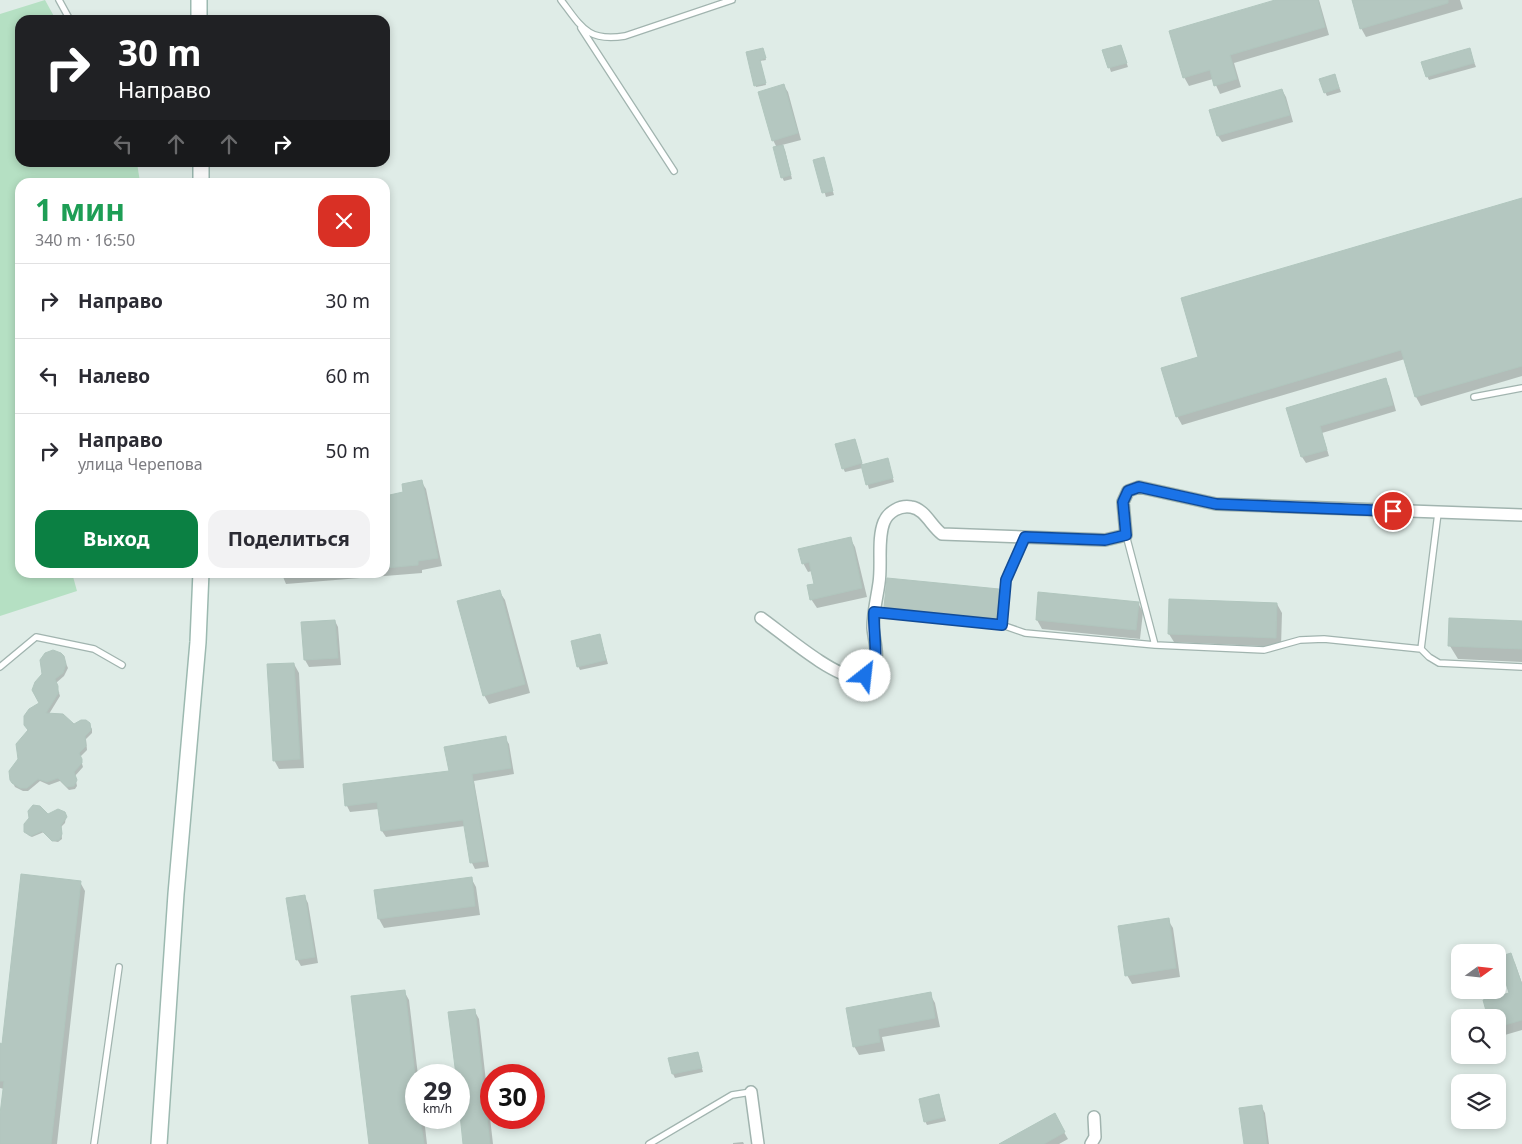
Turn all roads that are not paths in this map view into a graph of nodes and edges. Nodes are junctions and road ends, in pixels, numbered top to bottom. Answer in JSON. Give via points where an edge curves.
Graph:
{"nodes":[{"id":1,"x":59,"y":0,"type":"edge"},
{"id":2,"x":199,"y":0,"type":"edge"},
{"id":3,"x":561,"y":0,"type":"edge"},
{"id":4,"x":732,"y":0,"type":"edge"},
{"id":5,"x":67,"y":15,"type":"edge"},
{"id":6,"x":199,"y":15,"type":"edge"},
{"id":7,"x":579,"y":24,"type":"junction"},
{"id":8,"x":674,"y":171,"type":"dead end"},
{"id":9,"x":1522,"y":388,"type":"edge"},
{"id":10,"x":1474,"y":397,"type":"dead end"},
{"id":11,"x":1438,"y":513,"type":"junction"},
{"id":12,"x":1522,"y":515,"type":"edge"},
{"id":13,"x":1126,"y":535,"type":"junction"},
{"id":14,"x":1025,"y":537,"type":"junction"},
{"id":15,"x":201,"y":578,"type":"edge"},
{"id":16,"x":874,"y":612,"type":"junction"},
{"id":17,"x":761,"y":618,"type":"dead end"},
{"id":18,"x":1002,"y":625,"type":"junction"},
{"id":19,"x":1155,"y":645,"type":"junction"},
{"id":20,"x":1421,"y":648,"type":"junction"},
{"id":21,"x":122,"y":665,"type":"dead end"},
{"id":22,"x":0,"y":667,"type":"edge"},
{"id":23,"x":1522,"y":667,"type":"edge"},
{"id":24,"x":119,"y":967,"type":"dead end"},
{"id":25,"x":751,"y":1092,"type":"joint"},
{"id":26,"x":1094,"y":1118,"type":"dead end"},
{"id":27,"x":94,"y":1144,"type":"edge"},
{"id":28,"x":160,"y":1144,"type":"edge"},
{"id":29,"x":649,"y":1144,"type":"edge"},
{"id":30,"x":758,"y":1144,"type":"edge"},
{"id":31,"x":1091,"y":1144,"type":"edge"}],
"edges":[{"from":1,"to":5,"type":"lane"},
{"from":2,"to":6,"type":"street"},
{"from":3,"to":7,"type":"lane"},
{"from":4,"to":7,"type":"lane","via":[[625,36],[593,36]]},
{"from":7,"to":8,"type":"lane"},
{"from":9,"to":10,"type":"lane"},
{"from":11,"to":12,"type":"street"},
{"from":11,"to":13,"type":"street","via":[[1216,504],[1139,487],[1128,491],[1123,502]]},
{"from":11,"to":20,"type":"lane"},
{"from":13,"to":14,"type":"street","via":[[1105,540]]},
{"from":13,"to":19,"type":"lane"},
{"from":14,"to":16,"type":"street","via":[[942,534],[924,512],[912,506],[902,507],[890,513],[884,522]]},
{"from":14,"to":18,"type":"lane","via":[[1006,580]]},
{"from":15,"to":28,"type":"street"},
{"from":16,"to":17,"type":"street","via":[[876,660],[873,670],[865,676],[856,677],[845,675],[824,663]]},
{"from":16,"to":18,"type":"lane"},
{"from":18,"to":19,"type":"lane","via":[[1025,633]]},
{"from":19,"to":20,"type":"lane","via":[[1264,650],[1300,640],[1324,639]]},
{"from":20,"to":23,"type":"lane","via":[[1429,658],[1439,663]]},
{"from":21,"to":22,"type":"lane","via":[[94,649],[36,637]]},
{"from":24,"to":27,"type":"lane"},
{"from":25,"to":29,"type":"lane","via":[[732,1095]]},
{"from":25,"to":30,"type":"street"},
{"from":26,"to":31,"type":"street","via":[[1095,1137]]}]}
